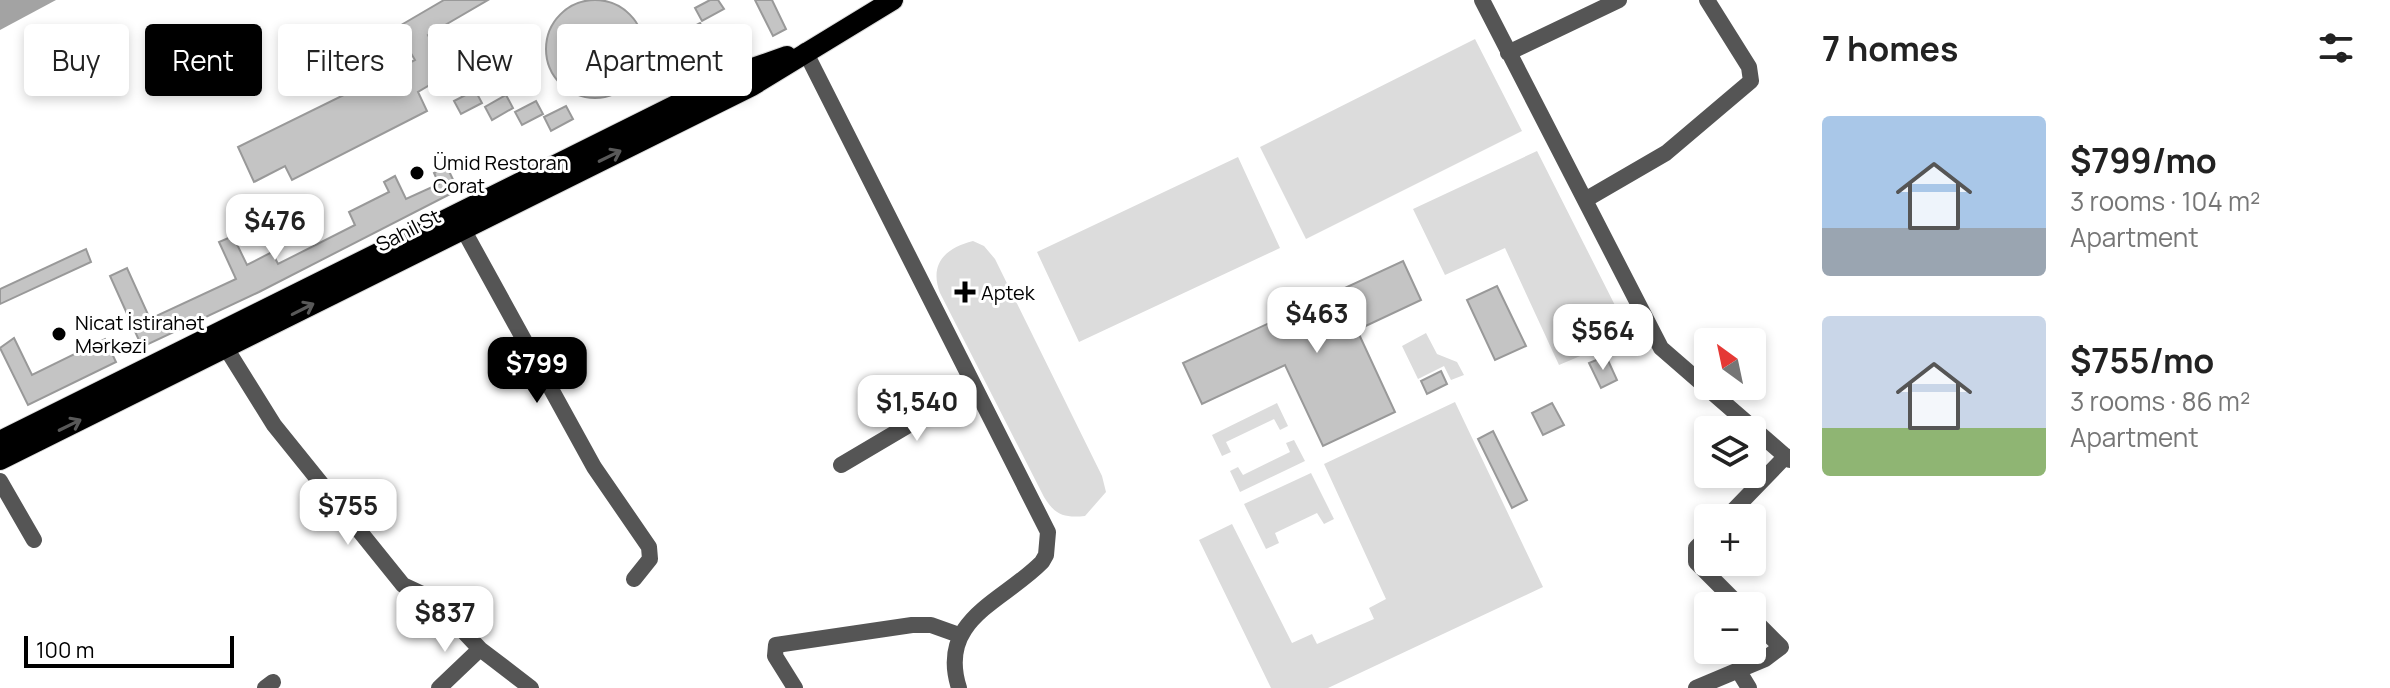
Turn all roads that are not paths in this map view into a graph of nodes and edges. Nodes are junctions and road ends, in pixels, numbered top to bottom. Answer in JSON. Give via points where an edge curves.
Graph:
{"nodes":[{"id":1,"x":893,"y":0,"type":"edge"},
{"id":2,"x":1482,"y":0,"type":"edge"},
{"id":3,"x":1619,"y":0,"type":"edge"},
{"id":4,"x":1707,"y":0,"type":"edge"},
{"id":5,"x":805,"y":51,"type":"junction"},
{"id":6,"x":1508,"y":53,"type":"junction"},
{"id":7,"x":1585,"y":200,"type":"junction"},
{"id":8,"x":463,"y":229,"type":"junction"},
{"id":9,"x":226,"y":348,"type":"junction"},
{"id":10,"x":973,"y":387,"type":"junction"},
{"id":11,"x":0,"y":441,"type":"edge"},
{"id":12,"x":1788,"y":458,"type":"edge"},
{"id":13,"x":0,"y":460,"type":"edge"},
{"id":14,"x":841,"y":465,"type":"dead end"},
{"id":15,"x":0,"y":481,"type":"edge"},
{"id":16,"x":1740,"y":504,"type":"edge"},
{"id":17,"x":34,"y":540,"type":"dead end"},
{"id":18,"x":1710,"y":576,"type":"edge"},
{"id":19,"x":634,"y":579,"type":"dead end"},
{"id":20,"x":1726,"y":592,"type":"edge"},
{"id":21,"x":1766,"y":632,"type":"edge"},
{"id":22,"x":959,"y":635,"type":"junction"},
{"id":23,"x":480,"y":649,"type":"junction"},
{"id":24,"x":1786,"y":651,"type":"edge"},
{"id":25,"x":1738,"y":670,"type":"junction"},
{"id":26,"x":439,"y":688,"type":"edge"},
{"id":27,"x":531,"y":688,"type":"edge"},
{"id":28,"x":795,"y":688,"type":"edge"},
{"id":29,"x":959,"y":688,"type":"edge"},
{"id":30,"x":1696,"y":688,"type":"edge"},
{"id":31,"x":1749,"y":688,"type":"edge"}],
"edges":[{"from":1,"to":5,"type":"main road"},
{"from":2,"to":6,"type":"street"},
{"from":3,"to":6,"type":"street"},
{"from":4,"to":7,"type":"street","via":[[1749,67],[1751,81],[1666,153]]},
{"from":8,"to":5,"type":"main road","name":"Sahil St","one_way":true,"via":[[760,82]]},
{"from":5,"to":10,"type":"street"},
{"from":5,"to":11,"type":"main road","name":"Sahil St","via":[[744,71]]},
{"from":6,"to":7,"type":"street"},
{"from":7,"to":12,"type":"street","via":[[1661,348]]},
{"from":9,"to":8,"type":"main road","name":"Sahil St","one_way":true},
{"from":8,"to":19,"type":"street","via":[[594,467],[649,547],[650,559]]},
{"from":13,"to":9,"type":"main road","name":"Sahil St","one_way":true},
{"from":9,"to":23,"type":"street","via":[[274,425],[403,585],[438,603]]},
{"from":10,"to":14,"type":"street"},
{"from":10,"to":22,"type":"street","via":[[1043,519],[1049,543],[1042,562]]},
{"from":12,"to":16,"type":"street"},
{"from":15,"to":17,"type":"street"},
{"from":18,"to":20,"type":"street"},
{"from":21,"to":24,"type":"street"},
{"from":22,"to":28,"type":"street","via":[[912,625],[776,645],[775,656]]},
{"from":22,"to":29,"type":"street","via":[[954,667]]},
{"from":23,"to":26,"type":"street"},
{"from":23,"to":27,"type":"street"},
{"from":24,"to":25,"type":"street"},
{"from":25,"to":30,"type":"street"},
{"from":25,"to":31,"type":"street"}]}
